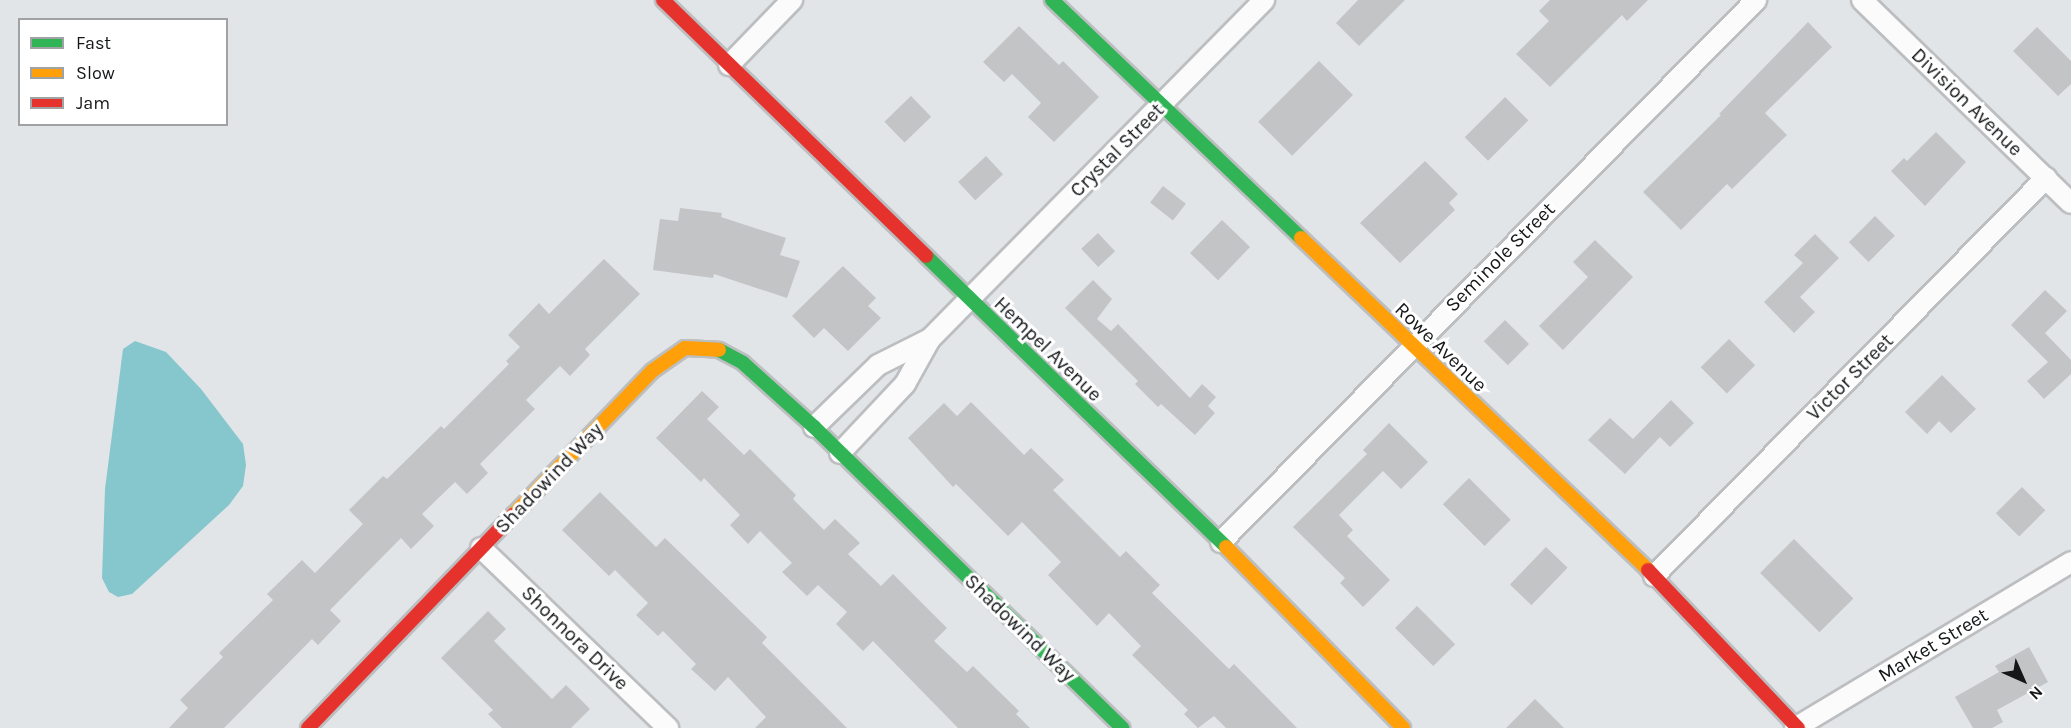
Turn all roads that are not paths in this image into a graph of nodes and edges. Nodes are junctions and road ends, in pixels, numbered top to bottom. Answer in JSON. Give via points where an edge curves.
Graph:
{"nodes":[{"id":1,"x":663,"y":0,"type":"edge"},
{"id":2,"x":792,"y":0,"type":"edge"},
{"id":3,"x":1052,"y":0,"type":"edge"},
{"id":4,"x":1264,"y":0,"type":"edge"},
{"id":5,"x":1756,"y":0,"type":"edge"},
{"id":6,"x":1862,"y":0,"type":"edge"},
{"id":7,"x":729,"y":65,"type":"junction"},
{"id":8,"x":1162,"y":104,"type":"junction"},
{"id":9,"x":2046,"y":178,"type":"junction"},
{"id":10,"x":2071,"y":203,"type":"edge"},
{"id":11,"x":969,"y":300,"type":"junction"},
{"id":12,"x":930,"y":339,"type":"junction"},
{"id":13,"x":1412,"y":346,"type":"junction"},
{"id":14,"x":814,"y":427,"type":"junction"},
{"id":15,"x":840,"y":453,"type":"junction"},
{"id":16,"x":1221,"y":542,"type":"junction"},
{"id":17,"x":481,"y":548,"type":"junction"},
{"id":18,"x":2071,"y":562,"type":"edge"},
{"id":19,"x":1654,"y":576,"type":"junction"},
{"id":20,"x":308,"y":728,"type":"edge"},
{"id":21,"x":668,"y":728,"type":"edge"},
{"id":22,"x":1122,"y":728,"type":"edge"},
{"id":23,"x":1403,"y":728,"type":"edge"},
{"id":24,"x":1797,"y":728,"type":"edge"}],
"edges":[{"from":1,"to":7,"type":"street","name":"Hempel Avenue"},
{"from":2,"to":7,"type":"street"},
{"from":3,"to":8,"type":"street","name":"Rowe Avenue"},
{"from":4,"to":8,"type":"street","name":"Crystal Street"},
{"from":5,"to":13,"type":"street","name":"Seminole Street"},
{"from":6,"to":9,"type":"street","name":"Division Avenue"},
{"from":7,"to":11,"type":"street","name":"Hempel Avenue"},
{"from":8,"to":11,"type":"street","name":"Crystal Street"},
{"from":8,"to":13,"type":"street","name":"Rowe Avenue"},
{"from":9,"to":10,"type":"street","name":"Division Avenue"},
{"from":9,"to":19,"type":"street","name":"Victor Street"},
{"from":11,"to":12,"type":"street"},
{"from":11,"to":16,"type":"street","name":"Hempel Avenue"},
{"from":12,"to":14,"type":"street","via":[[878,365]]},
{"from":12,"to":15,"type":"street","via":[[905,384]]},
{"from":13,"to":16,"type":"street","name":"Seminole Street"},
{"from":13,"to":19,"type":"street","name":"Rowe Avenue"},
{"from":14,"to":15,"type":"street","name":"Shadowind Way"},
{"from":14,"to":17,"type":"street","name":"Shadowind Way","via":[[743,363],[715,348],[685,348],[652,371]]},
{"from":15,"to":22,"type":"street","name":"Shadowind Way"},
{"from":16,"to":23,"type":"street","name":"Hempel Avenue"},
{"from":17,"to":20,"type":"street","name":"Shadowind Way"},
{"from":17,"to":21,"type":"street","name":"Shonnora Drive"},
{"from":18,"to":24,"type":"street","name":"Market Street"},
{"from":19,"to":24,"type":"street","name":"Rowe Avenue"}]}
